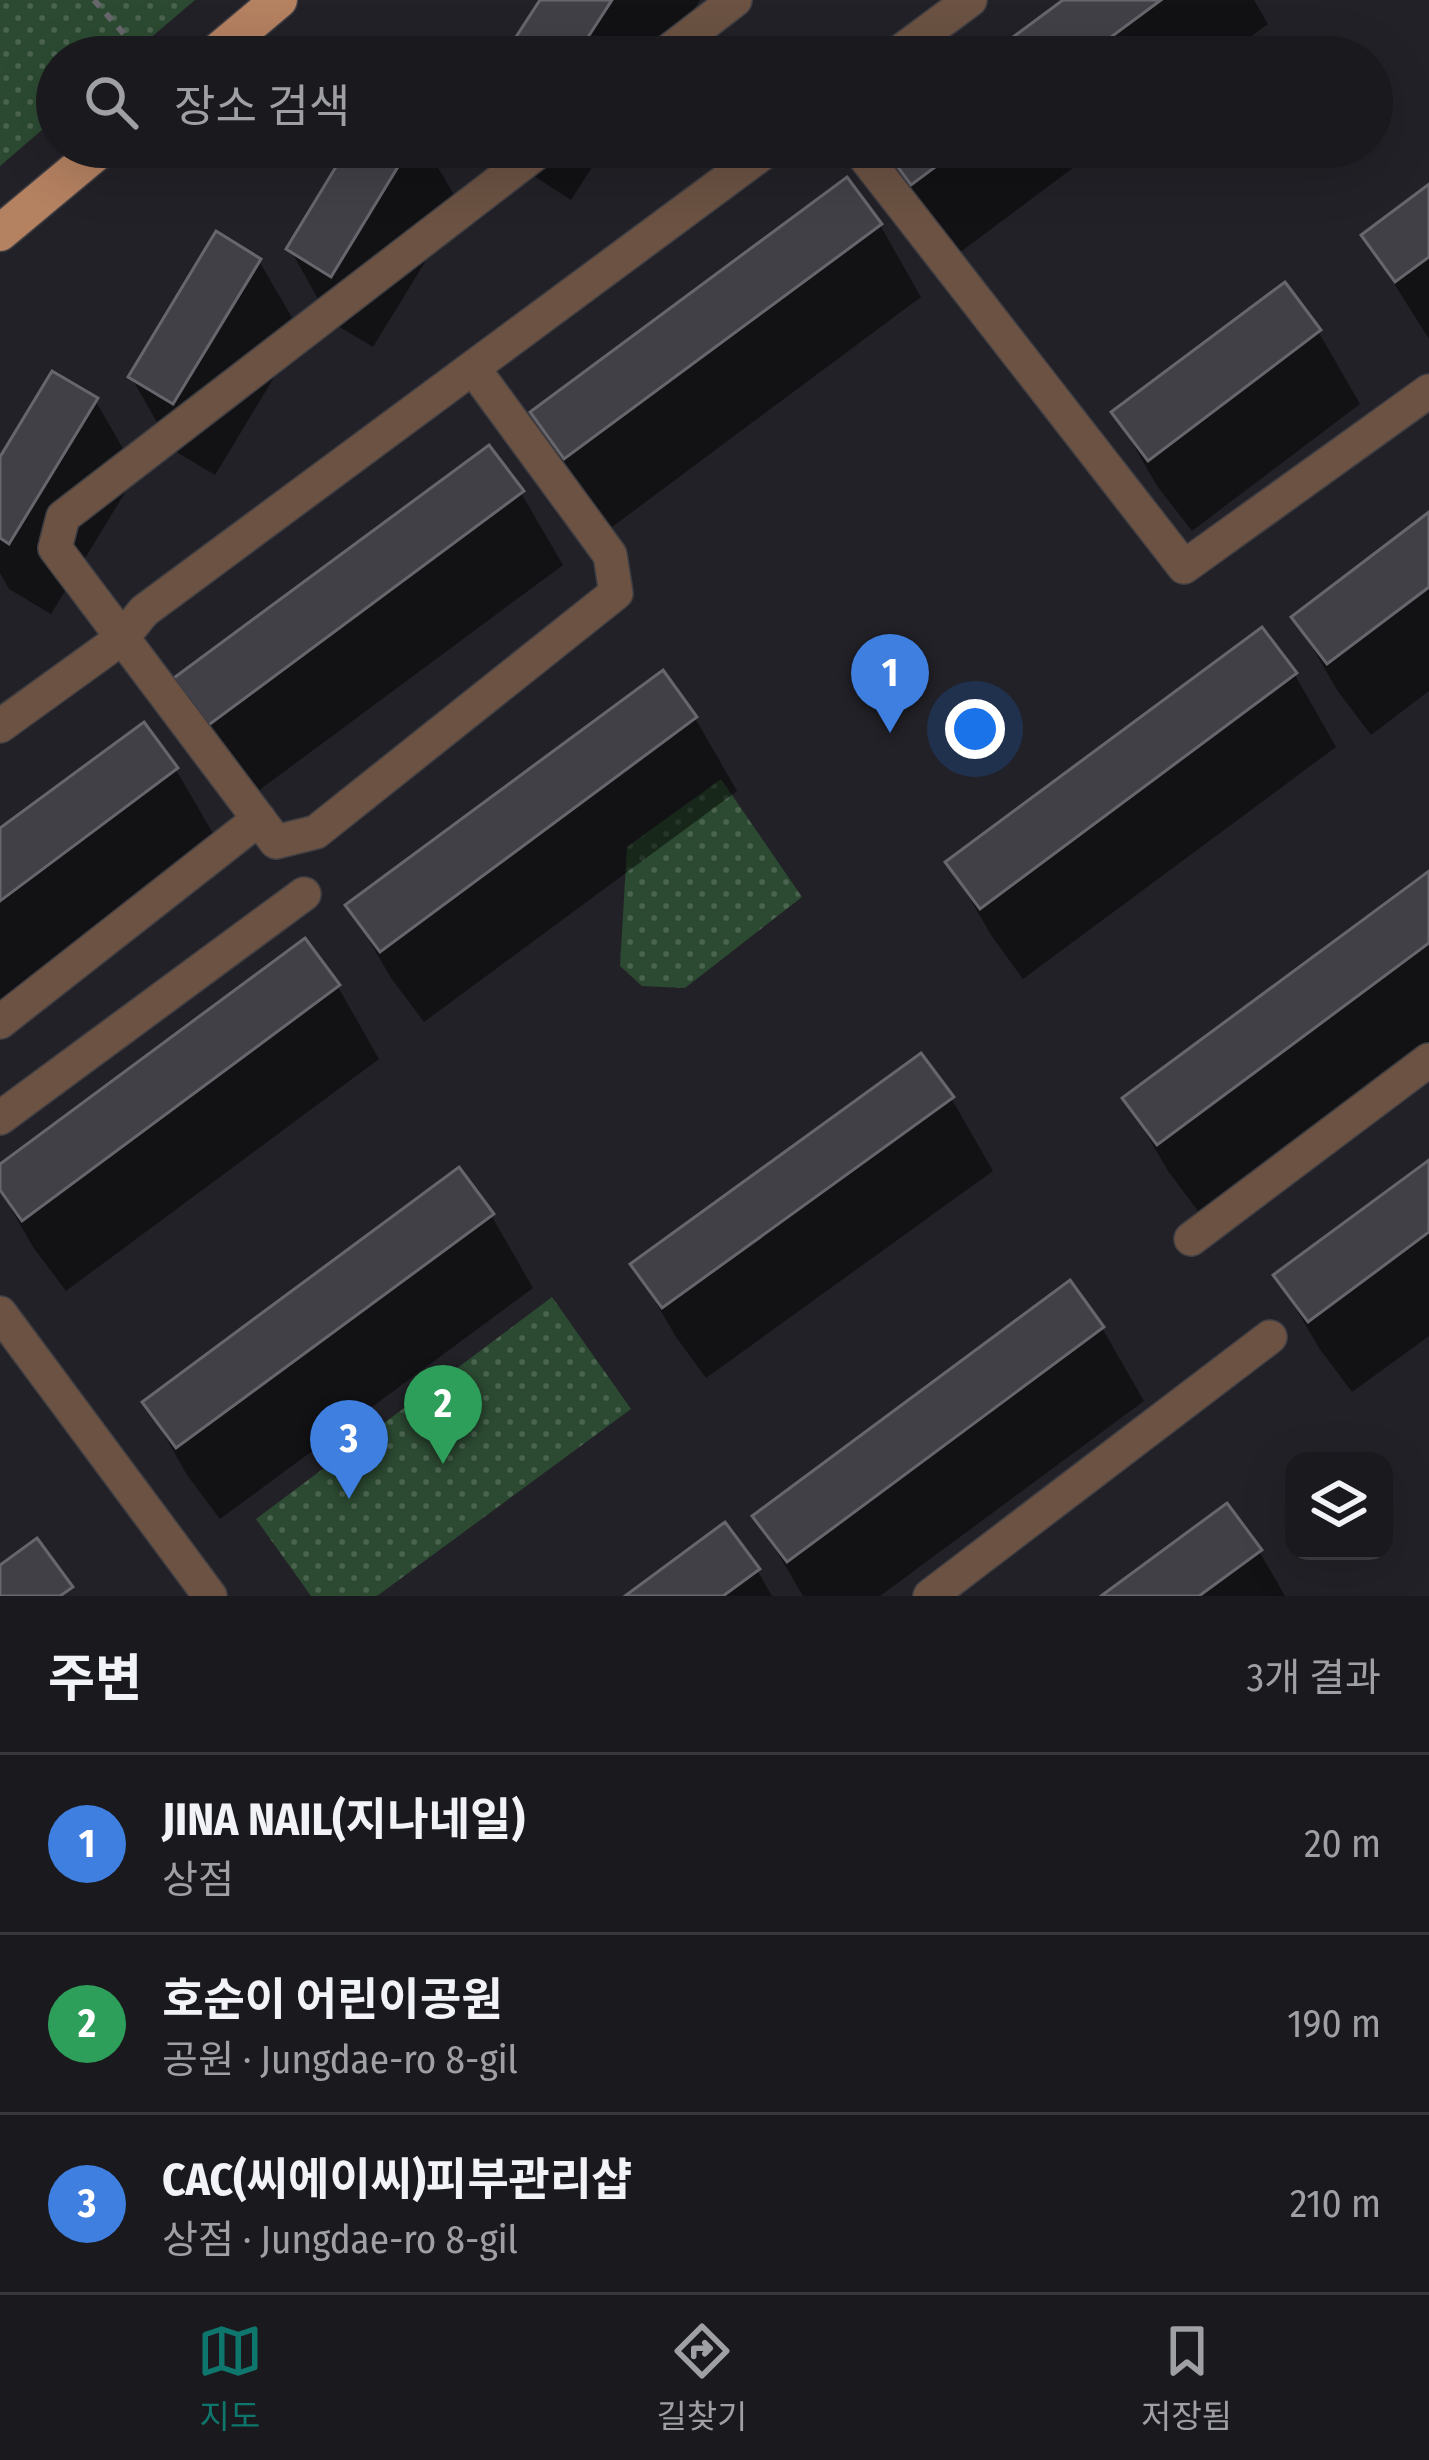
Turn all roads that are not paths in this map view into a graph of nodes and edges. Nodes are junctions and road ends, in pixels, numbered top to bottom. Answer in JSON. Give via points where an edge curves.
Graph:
{"nodes":[{"id":1,"x":279,"y":0,"type":"edge"},
{"id":2,"x":735,"y":0,"type":"edge"},
{"id":3,"x":970,"y":0,"type":"edge"},
{"id":4,"x":236,"y":36,"type":"edge"},
{"id":5,"x":688,"y":36,"type":"edge"},
{"id":6,"x":921,"y":36,"type":"edge"},
{"id":7,"x":78,"y":168,"type":"edge"},
{"id":8,"x":517,"y":168,"type":"edge"},
{"id":9,"x":743,"y":168,"type":"edge"},
{"id":10,"x":873,"y":168,"type":"edge"},
{"id":11,"x":0,"y":233,"type":"edge"},
{"id":12,"x":473,"y":368,"type":"junction"},
{"id":13,"x":1429,"y":391,"type":"edge"},
{"id":14,"x":122,"y":638,"type":"junction"},
{"id":15,"x":0,"y":725,"type":"edge"},
{"id":16,"x":259,"y":819,"type":"junction"},
{"id":17,"x":304,"y":894,"type":"dead end"},
{"id":18,"x":0,"y":1022,"type":"edge"},
{"id":19,"x":1429,"y":1060,"type":"edge"},
{"id":20,"x":0,"y":1118,"type":"edge"},
{"id":21,"x":1191,"y":1239,"type":"dead end"},
{"id":22,"x":0,"y":1312,"type":"edge"},
{"id":23,"x":1270,"y":1337,"type":"dead end"},
{"id":24,"x":210,"y":1596,"type":"edge"},
{"id":25,"x":930,"y":1596,"type":"edge"}],
"edges":[{"from":1,"to":4,"type":"main road"},
{"from":2,"to":5,"type":"street"},
{"from":3,"to":6,"type":"street"},
{"from":7,"to":11,"type":"main road"},
{"from":8,"to":14,"type":"street","via":[[63,517],[55,548]]},
{"from":9,"to":12,"type":"street"},
{"from":10,"to":13,"type":"street","via":[[1184,567]]},
{"from":12,"to":14,"type":"street","via":[[145,611]]},
{"from":12,"to":16,"type":"street","via":[[610,555],[616,593],[316,832],[276,842]]},
{"from":14,"to":15,"type":"street"},
{"from":14,"to":16,"type":"street"},
{"from":16,"to":18,"type":"street"},
{"from":17,"to":20,"type":"street"},
{"from":19,"to":21,"type":"street"},
{"from":22,"to":24,"type":"street"},
{"from":23,"to":25,"type":"street"}]}
